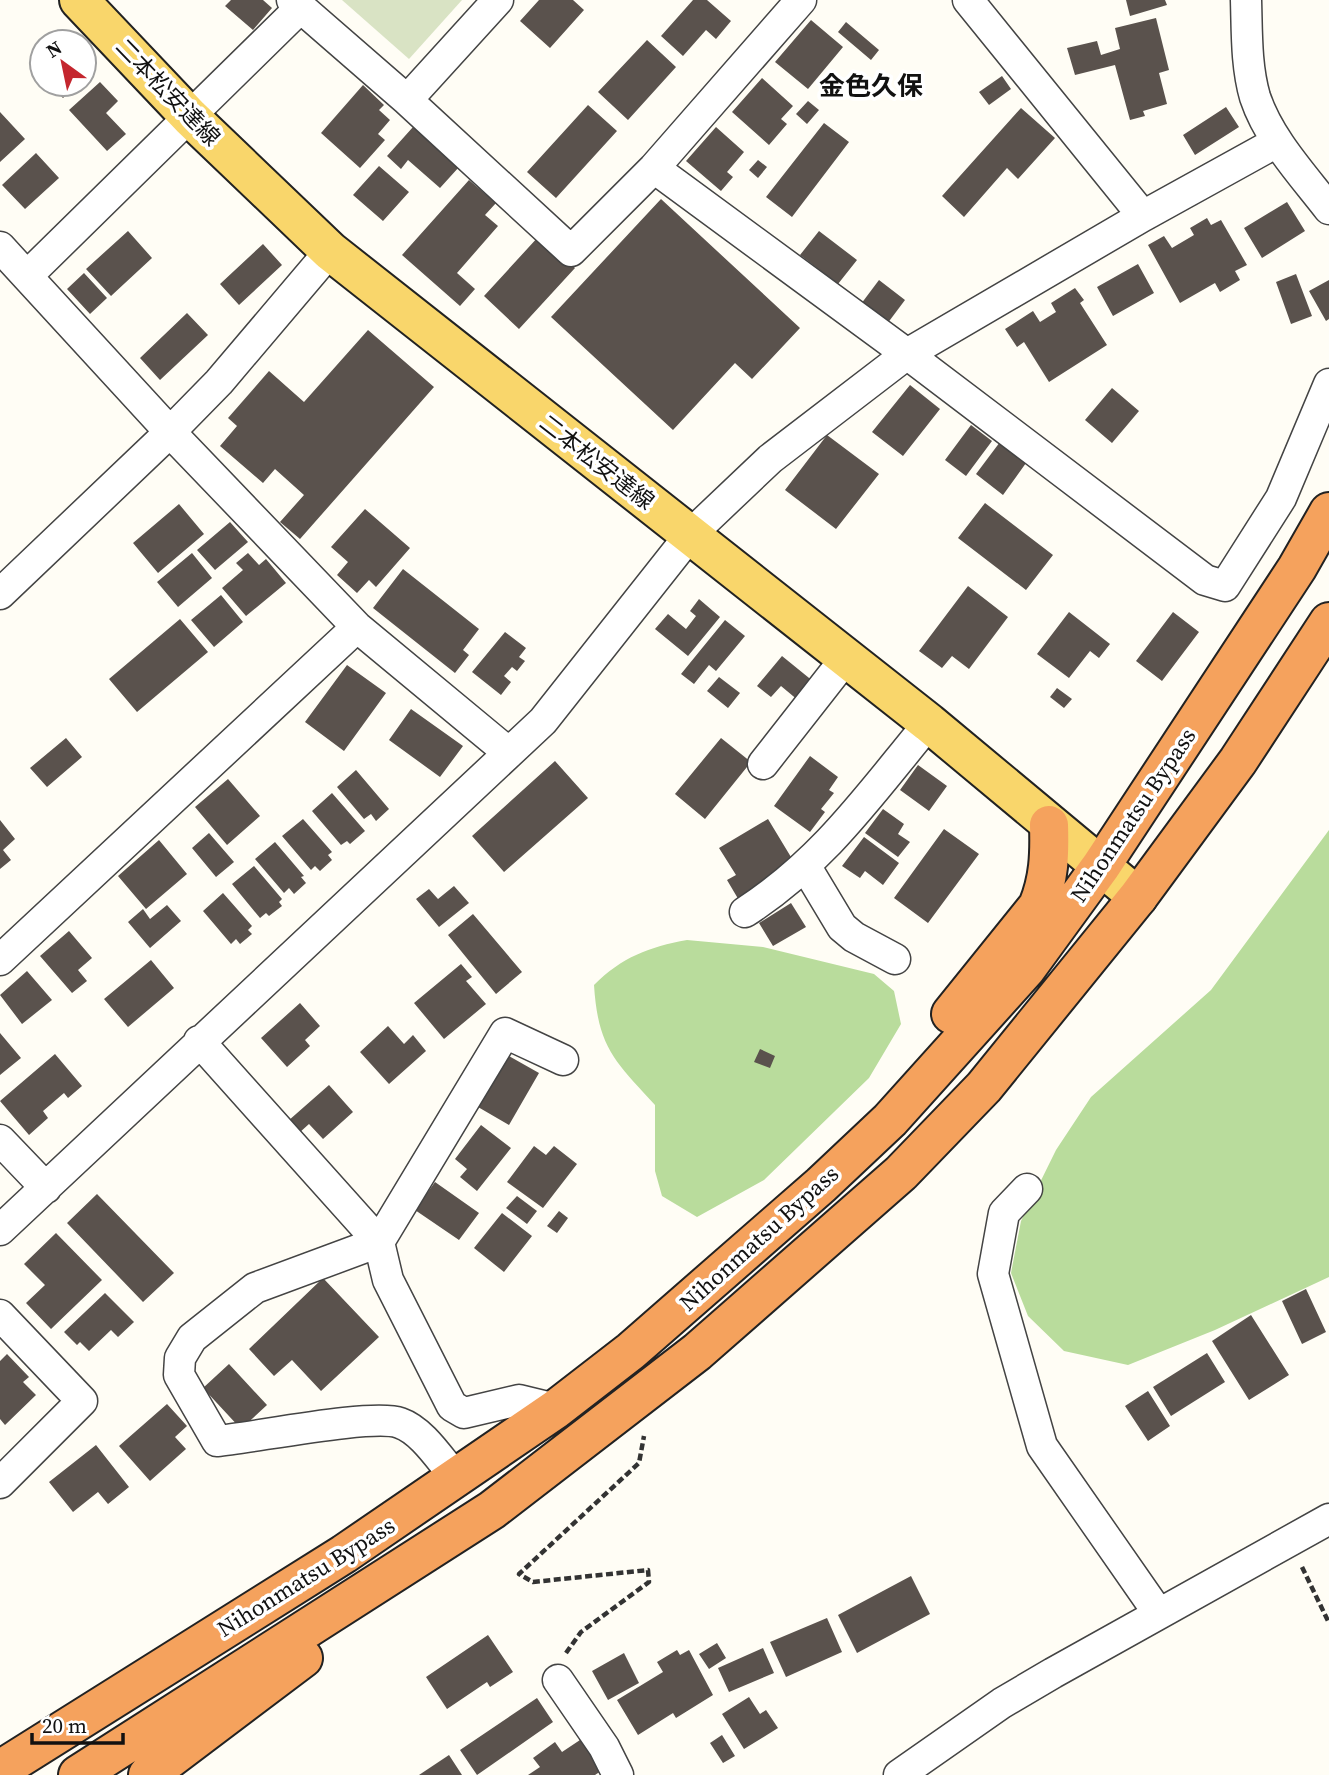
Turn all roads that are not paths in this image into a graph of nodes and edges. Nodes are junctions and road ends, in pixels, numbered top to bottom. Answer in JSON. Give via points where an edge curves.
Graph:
{"nodes":[{"id":1,"x":79,"y":0,"type":"edge"},
{"id":2,"x":498,"y":0,"type":"edge"},
{"id":3,"x":968,"y":0,"type":"edge"},
{"id":4,"x":1246,"y":0,"type":"edge"},
{"id":5,"x":296,"y":4,"type":"edge"},
{"id":6,"x":788,"y":4,"type":"edge"},
{"id":7,"x":407,"y":100,"type":"junction"},
{"id":8,"x":190,"y":117,"type":"junction"},
{"id":9,"x":1278,"y":142,"type":"junction"},
{"id":10,"x":654,"y":168,"type":"junction"},
{"id":11,"x":1329,"y":209,"type":"edge"},
{"id":12,"x":1143,"y":216,"type":"junction"},
{"id":13,"x":0,"y":247,"type":"edge"},
{"id":14,"x":330,"y":251,"type":"junction"},
{"id":15,"x":27,"y":276,"type":"junction"},
{"id":16,"x":907,"y":354,"type":"junction"},
{"id":17,"x":1329,"y":384,"type":"edge"},
{"id":18,"x":170,"y":432,"type":"junction"},
{"id":19,"x":1329,"y":512,"type":"edge"},
{"id":20,"x":690,"y":535,"type":"junction"},
{"id":21,"x":0,"y":594,"type":"edge"},
{"id":22,"x":1329,"y":622,"type":"edge"},
{"id":23,"x":357,"y":627,"type":"junction"},
{"id":24,"x":846,"y":658,"type":"junction"},
{"id":25,"x":929,"y":723,"type":"junction"},
{"id":26,"x":509,"y":753,"type":"junction"},
{"id":27,"x":763,"y":764,"type":"dead end"},
{"id":28,"x":1049,"y":825,"type":"junction"},
{"id":29,"x":1101,"y":866,"type":"junction"},
{"id":30,"x":806,"y":867,"type":"junction"},
{"id":31,"x":1138,"y":897,"type":"junction"},
{"id":32,"x":745,"y":912,"type":"dead end"},
{"id":33,"x":895,"y":959,"type":"dead end"},
{"id":34,"x":0,"y":961,"type":"edge"},
{"id":35,"x":199,"y":1041,"type":"junction"},
{"id":36,"x":563,"y":1060,"type":"dead end"},
{"id":37,"x":0,"y":1140,"type":"edge"},
{"id":38,"x":821,"y":1185,"type":"junction"},
{"id":39,"x":46,"y":1188,"type":"junction"},
{"id":40,"x":1027,"y":1189,"type":"dead end"},
{"id":41,"x":0,"y":1230,"type":"edge"},
{"id":42,"x":379,"y":1242,"type":"junction"},
{"id":43,"x":0,"y":1315,"type":"edge"},
{"id":44,"x":556,"y":1409,"type":"junction"},
{"id":45,"x":457,"y":1479,"type":"junction"},
{"id":46,"x":0,"y":1483,"type":"edge"},
{"id":47,"x":492,"y":1510,"type":"junction"},
{"id":48,"x":1329,"y":1519,"type":"edge"},
{"id":49,"x":1159,"y":1614,"type":"junction"},
{"id":50,"x":558,"y":1680,"type":"road end"},
{"id":51,"x":0,"y":1770,"type":"edge"},
{"id":52,"x":78,"y":1775,"type":"edge"},
{"id":53,"x":148,"y":1775,"type":"edge"},
{"id":54,"x":618,"y":1775,"type":"edge"},
{"id":55,"x":899,"y":1775,"type":"edge"}],
"edges":[{"from":1,"to":8,"type":"main road","name":"二本松安達線"},
{"from":2,"to":7,"type":"street"},
{"from":3,"to":12,"type":"street"},
{"from":4,"to":9,"type":"street","via":[[1253,87]]},
{"from":5,"to":7,"type":"street"},
{"from":5,"to":8,"type":"street"},
{"from":6,"to":10,"type":"street"},
{"from":7,"to":10,"type":"street","via":[[571,251]]},
{"from":8,"to":14,"type":"main road","name":"二本松安達線"},
{"from":8,"to":15,"type":"street"},
{"from":9,"to":11,"type":"street"},
{"from":9,"to":12,"type":"street"},
{"from":10,"to":16,"type":"street"},
{"from":12,"to":16,"type":"street"},
{"from":13,"to":15,"type":"street"},
{"from":14,"to":18,"type":"street","via":[[219,382]]},
{"from":14,"to":20,"type":"main road","name":"二本松安達線"},
{"from":15,"to":18,"type":"street"},
{"from":16,"to":17,"type":"street","via":[[1205,580],[1224,586],[1281,498]]},
{"from":16,"to":20,"type":"street","via":[[770,459]]},
{"from":18,"to":21,"type":"street"},
{"from":18,"to":23,"type":"street"},
{"from":19,"to":29,"type":"highway","name":"Nihonmatsu Bypass"},
{"from":20,"to":24,"type":"main road","name":"二本松安達線"},
{"from":20,"to":26,"type":"street","via":[[543,721]]},
{"from":22,"to":31,"type":"highway","name":"Nihonmatsu Bypass","via":[[1238,761]]},
{"from":23,"to":26,"type":"street"},
{"from":23,"to":34,"type":"street"},
{"from":24,"to":25,"type":"main road","name":"二本松安達線"},
{"from":24,"to":27,"type":"street"},
{"from":25,"to":28,"type":"main road","name":"二本松安達線"},
{"from":25,"to":30,"type":"street"},
{"from":26,"to":35,"type":"street"},
{"from":28,"to":29,"type":"main road","name":"二本松安達線"},
{"from":28,"to":38,"type":"highway","via":[[1051,859],[1038,906],[846,1140]]},
{"from":29,"to":31,"type":"main road","name":"二本松安達線"},
{"from":29,"to":38,"type":"highway","name":"Nihonmatsu Bypass","via":[[1026,968],[890,1120]]},
{"from":30,"to":32,"type":"street"},
{"from":30,"to":33,"type":"street","via":[[842,927]]},
{"from":31,"to":47,"type":"highway","name":"Nihonmatsu Bypass","via":[[984,1087],[901,1173],[653,1387]]},
{"from":35,"to":39,"type":"street"},
{"from":35,"to":42,"type":"street"},
{"from":36,"to":42,"type":"street","via":[[505,1033]]},
{"from":37,"to":39,"type":"street"},
{"from":38,"to":44,"type":"highway","name":"Nihonmatsu Bypass","via":[[631,1351]]},
{"from":39,"to":41,"type":"street"},
{"from":40,"to":49,"type":"street","via":[[1004,1213],[993,1274],[1042,1446]]},
{"from":42,"to":44,"type":"street","via":[[388,1280],[452,1406],[464,1413],[519,1400]]},
{"from":42,"to":45,"type":"street","via":[[255,1288],[192,1338],[180,1358],[178,1375],[216,1441],[342,1424],[399,1422],[419,1435]]},
{"from":43,"to":46,"type":"street","via":[[82,1401]]},
{"from":44,"to":45,"type":"highway","name":"Nihonmatsu Bypass"},
{"from":45,"to":51,"type":"highway","name":"Nihonmatsu Bypass"},
{"from":47,"to":52,"type":"highway","name":"Nihonmatsu Bypass"},
{"from":47,"to":53,"type":"highway"},
{"from":48,"to":49,"type":"street"},
{"from":49,"to":55,"type":"street","via":[[1002,1703]]},
{"from":50,"to":54,"type":"street"}]}
